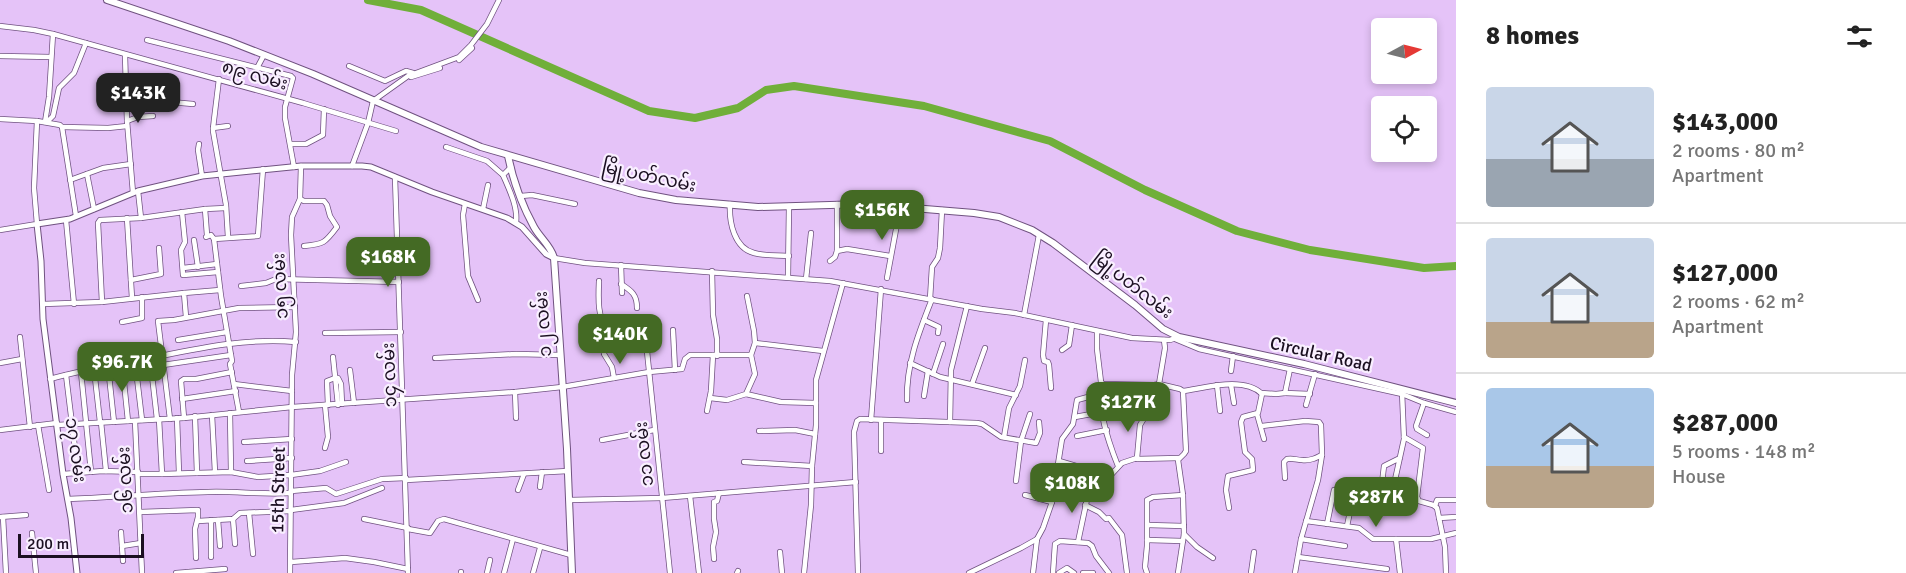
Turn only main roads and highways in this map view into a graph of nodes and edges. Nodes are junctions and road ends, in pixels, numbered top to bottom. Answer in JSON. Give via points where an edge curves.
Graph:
{"nodes":[{"id":1,"x":107,"y":0,"type":"edge"},
{"id":2,"x":508,"y":156,"type":"junction"},
{"id":3,"x":1177,"y":338,"type":"joint"},
{"id":4,"x":1456,"y":403,"type":"edge"},
{"id":5,"x":572,"y":573,"type":"edge"}],
"edges":[{"from":1,"to":2,"type":"main road","name":"မြို့ပတ်လမ်း","via":[[313,74]]},
{"from":2,"to":3,"type":"main road","name":"မြို့ပတ်လမ်း","via":[[676,200],[758,207],[837,204],[999,217],[1053,243]]},
{"from":2,"to":5,"type":"main road","name":"၁၂ လမ်း","via":[[534,228],[554,258]]},
{"from":3,"to":4,"type":"main road","name":"Circular Road","via":[[1304,364]]}]}
